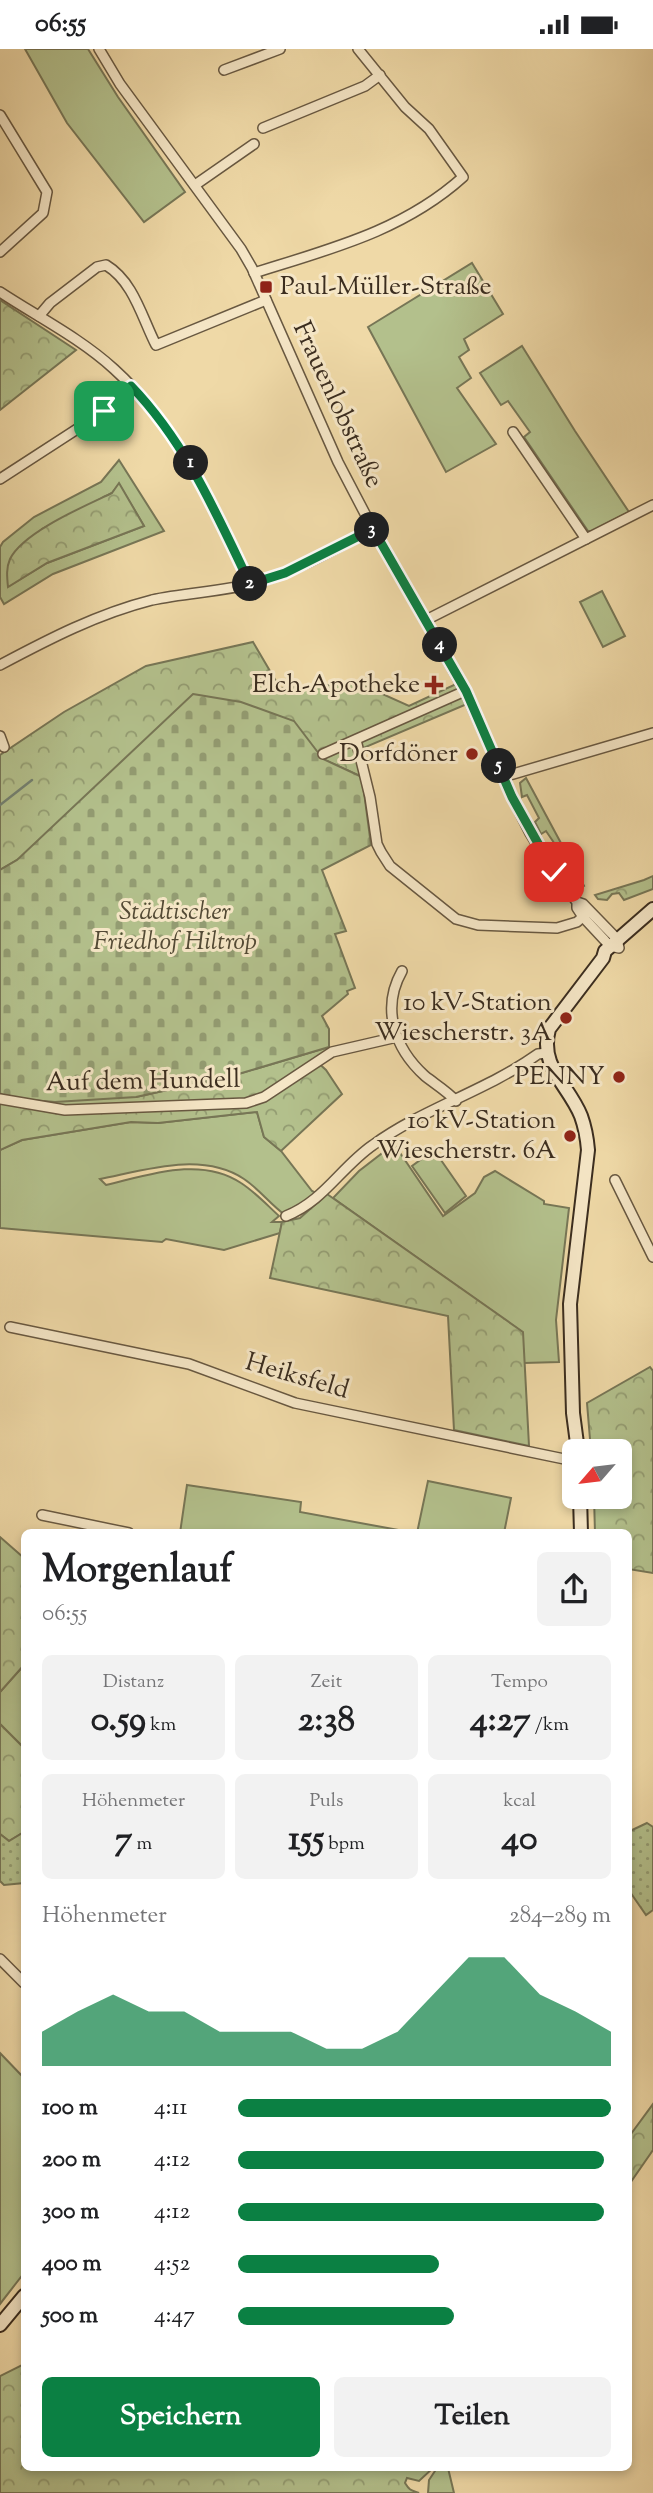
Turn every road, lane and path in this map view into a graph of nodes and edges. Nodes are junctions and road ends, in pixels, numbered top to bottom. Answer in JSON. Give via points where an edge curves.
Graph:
{"nodes":[{"id":1,"x":99,"y":49,"type":"edge"},
{"id":2,"x":280,"y":49,"type":"edge"},
{"id":3,"x":358,"y":49,"type":"edge"},
{"id":4,"x":268,"y":51,"type":"edge"},
{"id":5,"x":224,"y":70,"type":"dead end"},
{"id":6,"x":380,"y":75,"type":"junction"},
{"id":7,"x":0,"y":115,"type":"edge"},
{"id":8,"x":263,"y":128,"type":"dead end"},
{"id":9,"x":254,"y":144,"type":"dead end"},
{"id":10,"x":195,"y":185,"type":"junction"},
{"id":11,"x":0,"y":252,"type":"edge"},
{"id":12,"x":254,"y":273,"type":"junction"},
{"id":13,"x":0,"y":292,"type":"edge"},
{"id":14,"x":266,"y":300,"type":"junction"},
{"id":15,"x":39,"y":316,"type":"junction"},
{"id":16,"x":131,"y":386,"type":"junction"},
{"id":17,"x":513,"y":432,"type":"dead end"},
{"id":18,"x":0,"y":478,"type":"edge"},
{"id":19,"x":653,"y":505,"type":"edge"},
{"id":20,"x":373,"y":529,"type":"junction"},
{"id":21,"x":586,"y":538,"type":"junction"},
{"id":22,"x":250,"y":584,"type":"junction"},
{"id":23,"x":426,"y":620,"type":"junction"},
{"id":24,"x":0,"y":665,"type":"edge"},
{"id":25,"x":466,"y":691,"type":"junction"},
{"id":26,"x":653,"y":733,"type":"edge"},
{"id":27,"x":0,"y":736,"type":"edge"},
{"id":28,"x":356,"y":740,"type":"junction"},
{"id":29,"x":4,"y":747,"type":"dead end"},
{"id":30,"x":323,"y":754,"type":"dead end"},
{"id":31,"x":503,"y":777,"type":"junction"},
{"id":32,"x":653,"y":909,"type":"edge"},
{"id":33,"x":586,"y":914,"type":"junction"},
{"id":34,"x":653,"y":919,"type":"edge"},
{"id":35,"x":612,"y":948,"type":"junction"},
{"id":36,"x":402,"y":971,"type":"dead end"},
{"id":37,"x":397,"y":1037,"type":"junction"},
{"id":38,"x":547,"y":1053,"type":"junction"},
{"id":39,"x":0,"y":1099,"type":"edge"},
{"id":40,"x":456,"y":1101,"type":"junction"},
{"id":41,"x":615,"y":1180,"type":"dead end"},
{"id":42,"x":286,"y":1216,"type":"dead end"},
{"id":43,"x":653,"y":1257,"type":"edge"},
{"id":44,"x":10,"y":1327,"type":"dead end"},
{"id":45,"x":576,"y":1439,"type":"edge"},
{"id":46,"x":562,"y":1459,"type":"edge"},
{"id":47,"x":580,"y":1509,"type":"edge"},
{"id":48,"x":42,"y":1515,"type":"dead end"},
{"id":49,"x":110,"y":1529,"type":"edge"},
{"id":50,"x":581,"y":1529,"type":"edge"},
{"id":51,"x":0,"y":1958,"type":"edge"},
{"id":52,"x":21,"y":1980,"type":"edge"},
{"id":53,"x":21,"y":2300,"type":"edge"},
{"id":54,"x":0,"y":2325,"type":"edge"}],
"edges":[{"from":1,"to":10,"type":"street","name":"Frauenlobstraße"},
{"from":2,"to":4,"type":"street"},
{"from":3,"to":6,"type":"street"},
{"from":4,"to":5,"type":"street"},
{"from":6,"to":8,"type":"street","via":[[365,86]]},
{"from":6,"to":12,"type":"street","via":[[463,177],[376,233]]},
{"from":7,"to":11,"type":"street","via":[[47,192],[43,213]]},
{"from":9,"to":10,"type":"street"},
{"from":10,"to":12,"type":"street","name":"Frauenlobstraße"},
{"from":12,"to":14,"type":"street","name":"Frauenlobstraße"},
{"from":13,"to":15,"type":"street"},
{"from":14,"to":15,"type":"street","via":[[156,345],[133,294],[106,265],[97,267]]},
{"from":14,"to":20,"type":"street","name":"Frauenlobstraße","via":[[316,417]]},
{"from":15,"to":16,"type":"street"},
{"from":16,"to":18,"type":"street","via":[[91,420]]},
{"from":16,"to":22,"type":"street","via":[[186,455]]},
{"from":17,"to":21,"type":"street"},
{"from":19,"to":21,"type":"street"},
{"from":20,"to":22,"type":"street","via":[[285,573]]},
{"from":20,"to":23,"type":"street","name":"Frauenlobstraße"},
{"from":21,"to":23,"type":"street"},
{"from":22,"to":24,"type":"street","via":[[114,611]]},
{"from":23,"to":25,"type":"street","name":"Frauenlobstraße"},
{"from":25,"to":28,"type":"street"},
{"from":25,"to":31,"type":"street","name":"Frauenlobstraße"},
{"from":26,"to":31,"type":"street"},
{"from":27,"to":29,"type":"street"},
{"from":28,"to":30,"type":"street"},
{"from":28,"to":33,"type":"street","via":[[381,852],[390,866],[456,919],[478,925],[557,928]]},
{"from":31,"to":33,"type":"street","name":"Frauenlobstraße","via":[[544,857]]},
{"from":32,"to":35,"type":"main road"},
{"from":33,"to":35,"type":"street","name":"Frauenlobstraße"},
{"from":34,"to":35,"type":"main road"},
{"from":35,"to":38,"type":"main road","via":[[549,1029]]},
{"from":36,"to":37,"type":"street","via":[[391,991]]},
{"from":37,"to":39,"type":"street","name":"Auf dem Hundell","via":[[332,1052],[264,1097],[246,1103],[65,1109]]},
{"from":37,"to":40,"type":"street","via":[[420,1070]]},
{"from":38,"to":40,"type":"street"},
{"from":38,"to":45,"type":"main road","via":[[582,1117],[588,1150],[570,1304]]},
{"from":40,"to":42,"type":"street","via":[[371,1146],[326,1191]]},
{"from":41,"to":43,"type":"street"},
{"from":44,"to":46,"type":"street","name":"Heiksfeld","via":[[189,1364],[295,1403]]},
{"from":47,"to":50,"type":"main road"},
{"from":48,"to":49,"type":"street"},
{"from":51,"to":52,"type":"street"},
{"from":53,"to":54,"type":"main road"}]}
